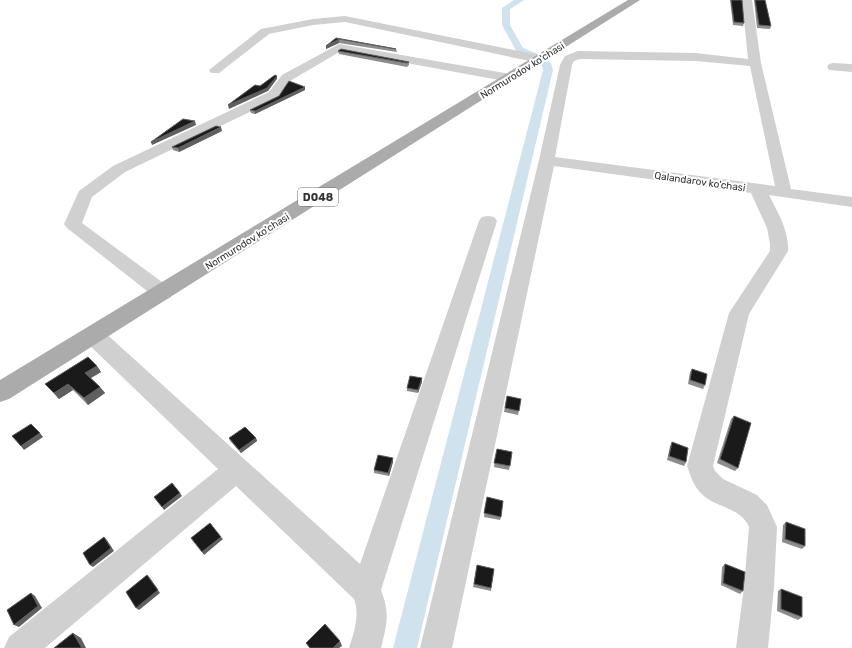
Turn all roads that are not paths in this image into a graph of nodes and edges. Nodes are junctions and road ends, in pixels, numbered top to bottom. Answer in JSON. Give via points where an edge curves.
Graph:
{"nodes":[{"id":1,"x":636,"y":0,"type":"edge"},
{"id":2,"x":747,"y":0,"type":"edge"},
{"id":3,"x":539,"y":59,"type":"junction"},
{"id":4,"x":755,"y":63,"type":"junction"},
{"id":5,"x":833,"y":66,"type":"dead end"},
{"id":6,"x":852,"y":68,"type":"edge"},
{"id":7,"x":215,"y":70,"type":"dead end"},
{"id":8,"x":510,"y":78,"type":"junction"},
{"id":9,"x":547,"y":160,"type":"junction"},
{"id":10,"x":757,"y":189,"type":"junction"},
{"id":11,"x":784,"y":192,"type":"junction"},
{"id":12,"x":852,"y":202,"type":"edge"},
{"id":13,"x":488,"y":221,"type":"dead end"},
{"id":14,"x":163,"y":293,"type":"junction"},
{"id":15,"x":93,"y":336,"type":"junction"},
{"id":16,"x":0,"y":392,"type":"edge"},
{"id":17,"x":236,"y":470,"type":"junction"},
{"id":18,"x":366,"y":590,"type":"junction"},
{"id":19,"x":20,"y":648,"type":"edge"},
{"id":20,"x":365,"y":648,"type":"edge"},
{"id":21,"x":436,"y":648,"type":"edge"},
{"id":22,"x":752,"y":648,"type":"edge"}],
"edges":[{"from":1,"to":3,"type":"main road","name":"Normurodov ko'chasi","number":"D048"},
{"from":2,"to":4,"type":"street"},
{"from":3,"to":7,"type":"street","via":[[345,20],[313,22],[265,31]]},
{"from":3,"to":8,"type":"main road","name":"Normurodov ko'chasi","number":"D048"},
{"from":4,"to":9,"type":"street","via":[[696,57],[575,55],[566,65]]},
{"from":4,"to":11,"type":"street"},
{"from":5,"to":6,"type":"street"},
{"from":8,"to":14,"type":"main road","name":"Normurodov ko'chasi","number":"D048"},
{"from":8,"to":14,"type":"street","via":[[339,47],[286,78],[274,94],[119,169],[85,195],[73,224]]},
{"from":9,"to":10,"type":"street","name":"Qalandarov ko'chasi"},
{"from":9,"to":21,"type":"street"},
{"from":10,"to":11,"type":"street","name":"Qalandarov ko'chasi"},
{"from":10,"to":22,"type":"street","via":[[780,244],[738,313],[700,466],[705,479],[714,488],[747,504],[757,514],[763,527]]},
{"from":11,"to":12,"type":"street","name":"Qalandarov ko'chasi"},
{"from":13,"to":18,"type":"street"},
{"from":14,"to":15,"type":"main road","name":"Normurodov ko'chasi","number":"D048"},
{"from":15,"to":16,"type":"main road","name":"Normurodov ko'chasi","number":"D048"},
{"from":15,"to":17,"type":"street"},
{"from":17,"to":18,"type":"street"},
{"from":17,"to":19,"type":"street"},
{"from":18,"to":20,"type":"street","via":[[372,607],[371,627]]}]}
